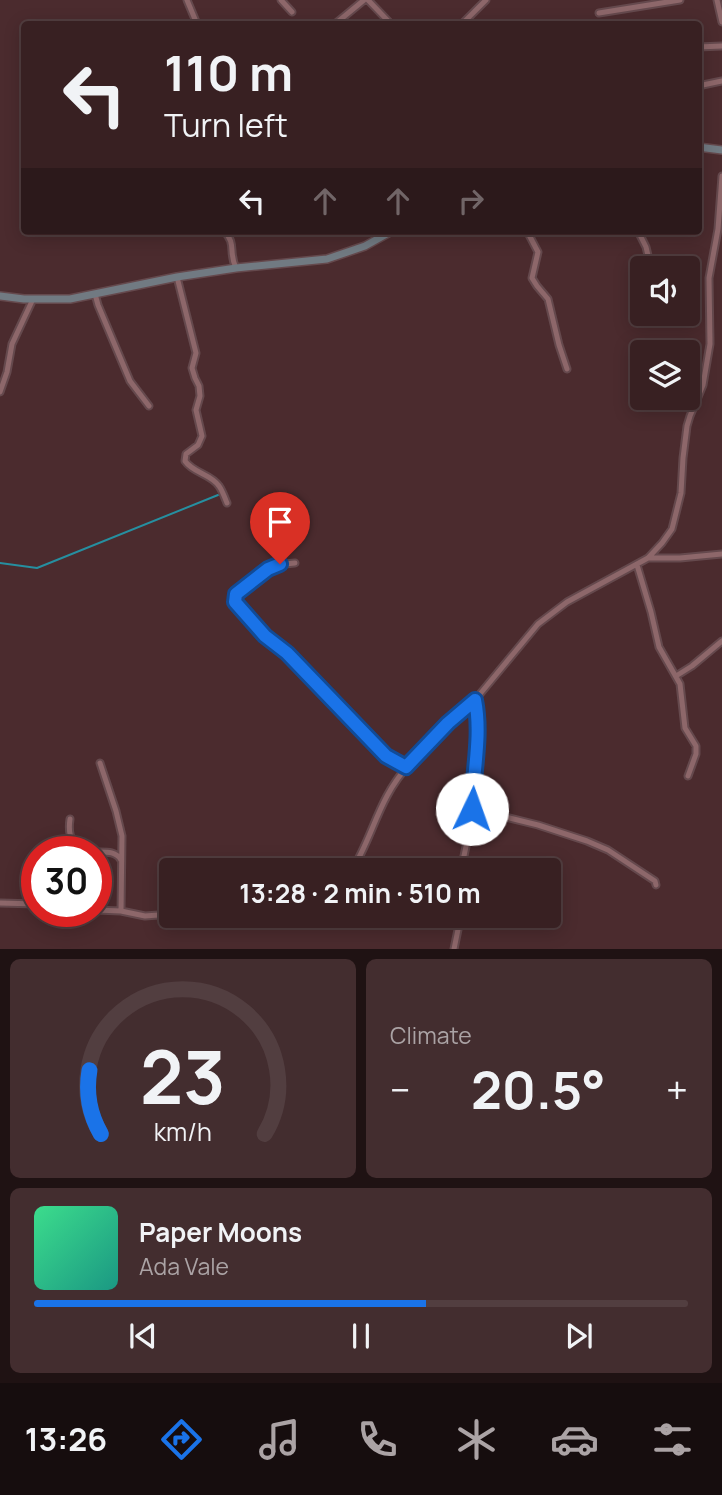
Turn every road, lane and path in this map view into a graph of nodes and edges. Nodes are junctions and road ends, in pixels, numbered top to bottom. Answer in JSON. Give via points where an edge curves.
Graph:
{"nodes":[{"id":1,"x":187,"y":0,"type":"edge"},
{"id":2,"x":281,"y":0,"type":"edge"},
{"id":3,"x":366,"y":0,"type":"edge"},
{"id":4,"x":485,"y":0,"type":"edge"},
{"id":5,"x":680,"y":0,"type":"edge"},
{"id":6,"x":717,"y":0,"type":"edge"},
{"id":7,"x":292,"y":12,"type":"dead end"},
{"id":8,"x":600,"y":13,"type":"dead end"},
{"id":9,"x":196,"y":21,"type":"edge"},
{"id":10,"x":339,"y":21,"type":"edge"},
{"id":11,"x":388,"y":21,"type":"edge"},
{"id":12,"x":465,"y":21,"type":"edge"},
{"id":13,"x":722,"y":22,"type":"edge"},
{"id":14,"x":722,"y":46,"type":"edge"},
{"id":15,"x":702,"y":47,"type":"edge"},
{"id":16,"x":722,"y":81,"type":"edge"},
{"id":17,"x":702,"y":85,"type":"edge"},
{"id":18,"x":702,"y":147,"type":"edge"},
{"id":19,"x":722,"y":150,"type":"edge"},
{"id":20,"x":722,"y":176,"type":"edge"},
{"id":21,"x":228,"y":235,"type":"edge"},
{"id":22,"x":384,"y":235,"type":"edge"},
{"id":23,"x":529,"y":235,"type":"edge"},
{"id":24,"x":640,"y":235,"type":"edge"},
{"id":25,"x":648,"y":256,"type":"edge"},
{"id":26,"x":236,"y":268,"type":"junction"},
{"id":27,"x":177,"y":277,"type":"junction"},
{"id":28,"x":95,"y":294,"type":"junction"},
{"id":29,"x":0,"y":296,"type":"edge"},
{"id":30,"x":33,"y":299,"type":"junction"},
{"id":31,"x":567,"y":369,"type":"dead end"},
{"id":32,"x":0,"y":392,"type":"edge"},
{"id":33,"x":149,"y":406,"type":"dead end"},
{"id":34,"x":227,"y":503,"type":"dead end"},
{"id":35,"x":722,"y":554,"type":"edge"},
{"id":36,"x":648,"y":558,"type":"junction"},
{"id":37,"x":295,"y":563,"type":"dead end"},
{"id":38,"x":637,"y":565,"type":"junction"},
{"id":39,"x":722,"y":641,"type":"edge"},
{"id":40,"x":676,"y":676,"type":"junction"},
{"id":41,"x":475,"y":700,"type":"junction"},
{"id":42,"x":100,"y":764,"type":"dead end"},
{"id":43,"x":406,"y":767,"type":"junction"},
{"id":44,"x":688,"y":776,"type":"dead end"},
{"id":45,"x":472,"y":809,"type":"junction"},
{"id":46,"x":70,"y":820,"type":"dead end"},
{"id":47,"x":71,"y":836,"type":"edge"},
{"id":48,"x":112,"y":854,"type":"edge"},
{"id":49,"x":360,"y":858,"type":"edge"},
{"id":50,"x":464,"y":858,"type":"edge"},
{"id":51,"x":122,"y":866,"type":"junction"},
{"id":52,"x":656,"y":885,"type":"dead end"},
{"id":53,"x":0,"y":903,"type":"edge"},
{"id":54,"x":21,"y":904,"type":"edge"},
{"id":55,"x":112,"y":911,"type":"edge"},
{"id":56,"x":121,"y":911,"type":"junction"},
{"id":57,"x":159,"y":915,"type":"edge"},
{"id":58,"x":458,"y":928,"type":"edge"},
{"id":59,"x":454,"y":949,"type":"edge"}],
"edges":[{"from":1,"to":9,"type":"street"},
{"from":2,"to":7,"type":"street"},
{"from":3,"to":10,"type":"street"},
{"from":3,"to":11,"type":"street"},
{"from":4,"to":12,"type":"street"},
{"from":5,"to":8,"type":"street"},
{"from":6,"to":13,"type":"street"},
{"from":14,"to":15,"type":"street"},
{"from":16,"to":17,"type":"street"},
{"from":18,"to":19,"type":"street"},
{"from":20,"to":36,"type":"street","via":[[709,278],[710,344],[703,385],[687,426],[681,493],[672,529]]},
{"from":21,"to":26,"type":"street"},
{"from":22,"to":26,"type":"street","via":[[335,257]]},
{"from":23,"to":31,"type":"street","via":[[538,252],[532,278],[548,299]]},
{"from":24,"to":25,"type":"street"},
{"from":26,"to":27,"type":"street"},
{"from":27,"to":28,"type":"street"},
{"from":27,"to":34,"type":"street","via":[[196,353],[192,368],[200,386],[196,410],[202,436],[185,461],[219,486]]},
{"from":28,"to":30,"type":"street"},
{"from":28,"to":33,"type":"street","via":[[130,381]]},
{"from":29,"to":30,"type":"street"},
{"from":30,"to":32,"type":"street","via":[[12,344]]},
{"from":35,"to":36,"type":"street"},
{"from":36,"to":38,"type":"street"},
{"from":37,"to":43,"type":"street","via":[[268,569],[236,594],[235,602],[386,756]]},
{"from":38,"to":40,"type":"street","via":[[659,647]]},
{"from":38,"to":41,"type":"street","via":[[567,602],[538,624]]},
{"from":39,"to":40,"type":"street"},
{"from":40,"to":44,"type":"street","via":[[685,728],[696,746]]},
{"from":41,"to":43,"type":"street"},
{"from":41,"to":45,"type":"street","via":[[479,717]]},
{"from":42,"to":51,"type":"street","via":[[122,836]]},
{"from":43,"to":49,"type":"street","via":[[388,794]]},
{"from":45,"to":50,"type":"street"},
{"from":45,"to":52,"type":"street","via":[[538,825],[608,850]]},
{"from":46,"to":47,"type":"street"},
{"from":48,"to":51,"type":"street","via":[[121,859]]},
{"from":51,"to":56,"type":"street"},
{"from":53,"to":54,"type":"street"},
{"from":55,"to":56,"type":"street"},
{"from":56,"to":57,"type":"street"},
{"from":58,"to":59,"type":"street"}]}
